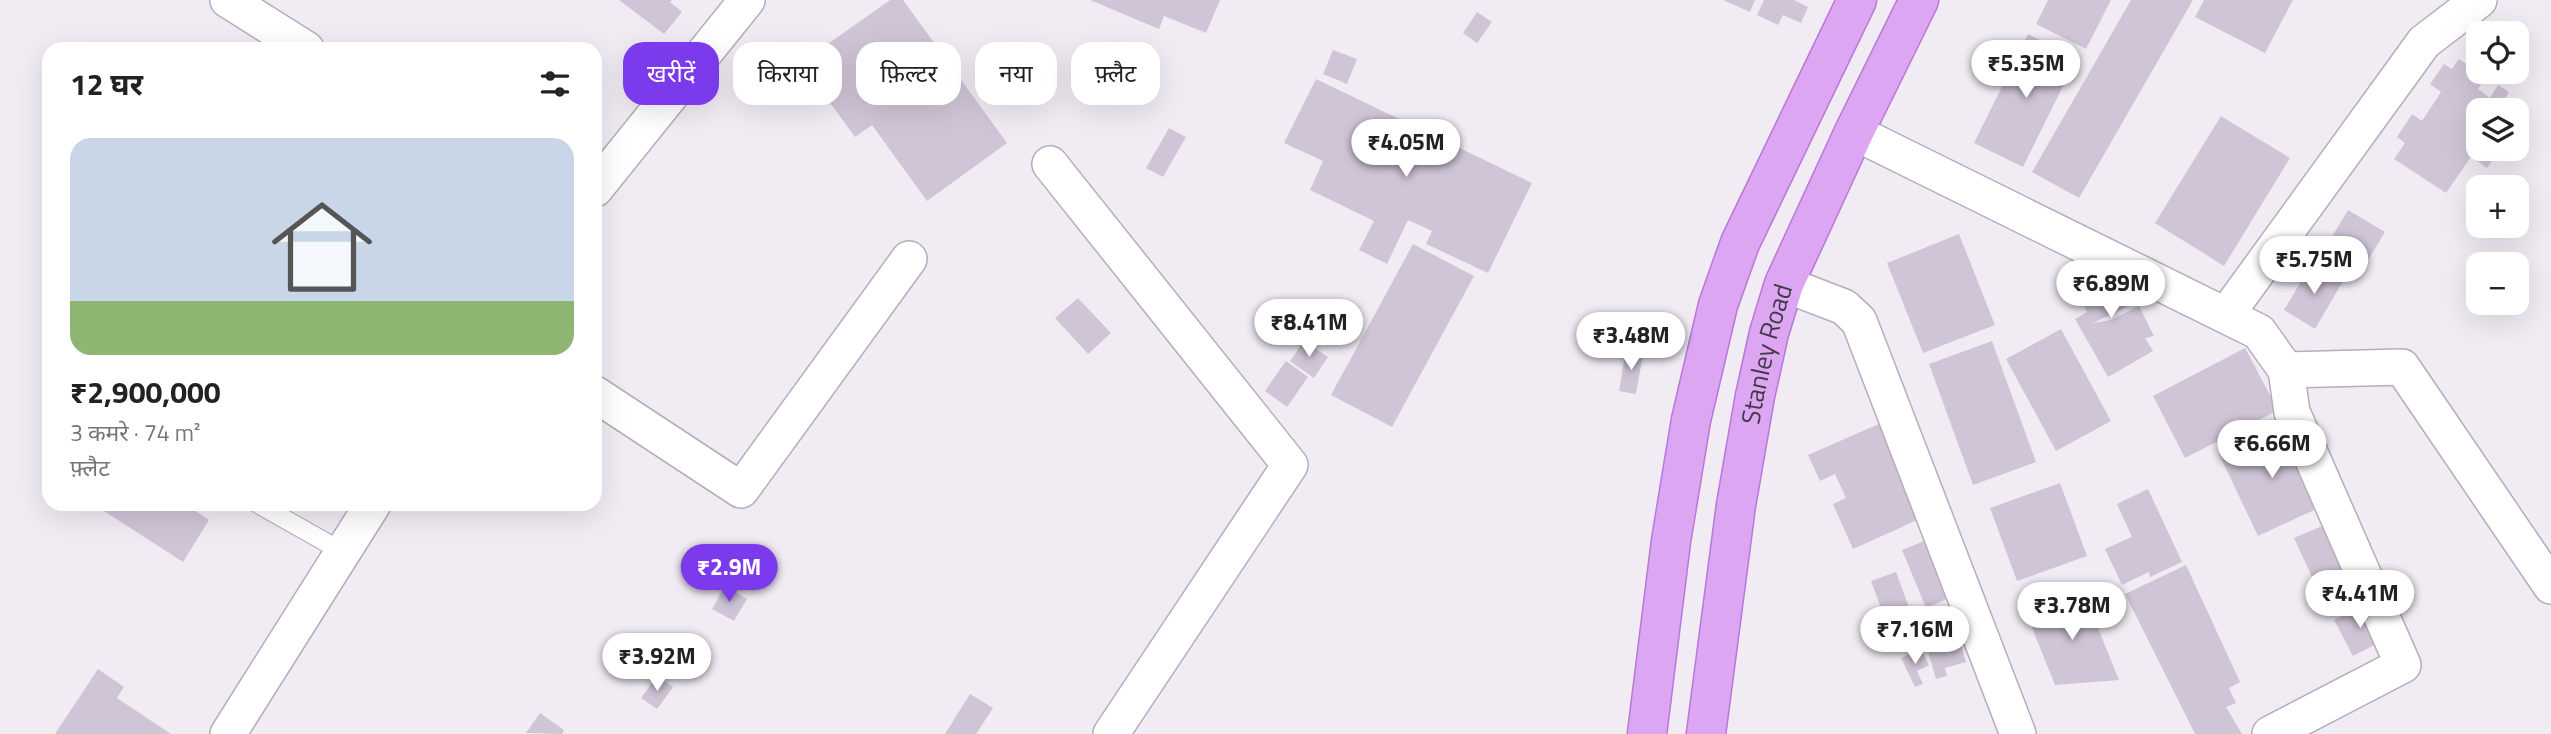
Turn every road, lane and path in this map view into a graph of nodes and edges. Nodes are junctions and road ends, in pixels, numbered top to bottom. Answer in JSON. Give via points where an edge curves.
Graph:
{"nodes":[{"id":1,"x":228,"y":0,"type":"edge"},
{"id":2,"x":747,"y":0,"type":"edge"},
{"id":3,"x":1857,"y":0,"type":"edge"},
{"id":4,"x":1919,"y":0,"type":"edge"},
{"id":5,"x":2479,"y":0,"type":"edge"},
{"id":6,"x":295,"y":42,"type":"edge"},
{"id":7,"x":1854,"y":132,"type":"junction"},
{"id":8,"x":1050,"y":164,"type":"dead end"},
{"id":9,"x":602,"y":181,"type":"edge"},
{"id":10,"x":909,"y":259,"type":"dead end"},
{"id":11,"x":1784,"y":284,"type":"junction"},
{"id":12,"x":2226,"y":315,"type":"junction"},
{"id":13,"x":2286,"y":370,"type":"junction"},
{"id":14,"x":602,"y":399,"type":"edge"},
{"id":15,"x":270,"y":511,"type":"edge"},
{"id":16,"x":369,"y":511,"type":"edge"},
{"id":17,"x":343,"y":552,"type":"junction"},
{"id":18,"x":2551,"y":586,"type":"edge"},
{"id":19,"x":228,"y":734,"type":"edge"},
{"id":20,"x":1111,"y":734,"type":"edge"},
{"id":21,"x":1647,"y":734,"type":"edge"},
{"id":22,"x":1706,"y":734,"type":"edge"},
{"id":23,"x":2018,"y":734,"type":"edge"},
{"id":24,"x":2270,"y":734,"type":"edge"}],
"edges":[{"from":1,"to":6,"type":"street"},
{"from":2,"to":9,"type":"street"},
{"from":3,"to":21,"type":"main road","via":[[1740,243],[1718,305],[1690,420]]},
{"from":4,"to":7,"type":"main road","name":"Stanley Road"},
{"from":5,"to":12,"type":"street","via":[[2424,42]]},
{"from":7,"to":11,"type":"main road","name":"Stanley Road"},
{"from":7,"to":12,"type":"street"},
{"from":8,"to":20,"type":"street","via":[[1290,464]]},
{"from":10,"to":14,"type":"street","via":[[741,490]]},
{"from":11,"to":22,"type":"main road","name":"Stanley Road","via":[[1769,333],[1738,491]]},
{"from":11,"to":23,"type":"street","via":[[1844,307],[1859,321]]},
{"from":12,"to":13,"type":"street","via":[[2259,332]]},
{"from":13,"to":18,"type":"street","via":[[2402,367]]},
{"from":13,"to":24,"type":"street","via":[[2292,412],[2403,665]]},
{"from":15,"to":17,"type":"lane"},
{"from":16,"to":17,"type":"street"},
{"from":17,"to":19,"type":"street"}]}
